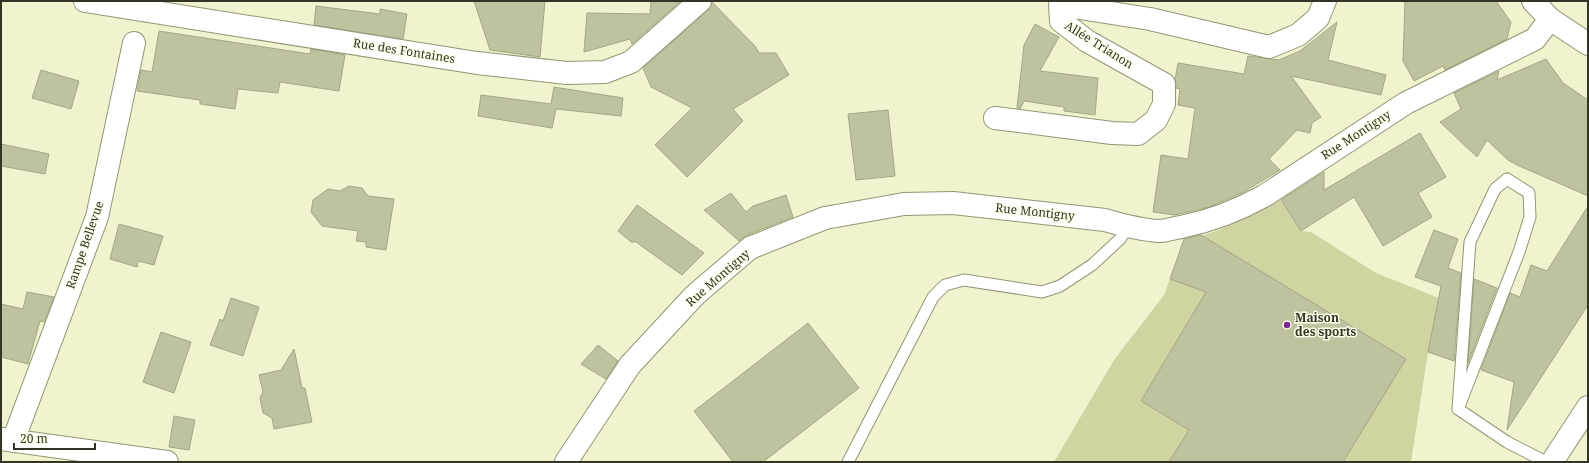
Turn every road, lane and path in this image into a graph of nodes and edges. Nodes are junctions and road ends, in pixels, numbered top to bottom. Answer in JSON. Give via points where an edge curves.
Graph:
{"nodes":[{"id":1,"x":85,"y":1,"type":"edge"},
{"id":2,"x":700,"y":1,"type":"edge"},
{"id":3,"x":1325,"y":1,"type":"edge"},
{"id":4,"x":1533,"y":1,"type":"edge"},
{"id":5,"x":1550,"y":20,"type":"junction"},
{"id":6,"x":134,"y":43,"type":"dead end"},
{"id":7,"x":1588,"y":44,"type":"edge"},
{"id":8,"x":995,"y":118,"type":"dead end"},
{"id":9,"x":1128,"y":226,"type":"junction"},
{"id":10,"x":1588,"y":407,"type":"edge"},
{"id":11,"x":1458,"y":409,"type":"junction"},
{"id":12,"x":7,"y":440,"type":"edge"},
{"id":13,"x":167,"y":462,"type":"edge"},
{"id":14,"x":566,"y":462,"type":"edge"},
{"id":15,"x":848,"y":462,"type":"edge"},
{"id":16,"x":1546,"y":462,"type":"edge"},
{"id":17,"x":1552,"y":462,"type":"edge"}],
"edges":[{"from":1,"to":2,"type":"street","name":"Rue des Fontaines","via":[[476,63],[567,74],[604,72],[631,62]]},
{"from":3,"to":8,"type":"street","name":"Allée Trianon","via":[[1318,18],[1298,35],[1269,47],[1150,19],[1060,5],[1061,21],[1087,41],[1164,84],[1164,104],[1156,120],[1138,134]]},
{"from":4,"to":5,"type":"street"},
{"from":5,"to":7,"type":"street"},
{"from":5,"to":9,"type":"street","name":"Rue Montigny","via":[[1535,40],[1406,103],[1245,206],[1217,218],[1161,231]]},
{"from":6,"to":12,"type":"street","name":"Rampe Bellevue","via":[[97,217]]},
{"from":9,"to":14,"type":"street","name":"Rue Montigny","via":[[1105,220],[953,203],[904,204],[825,218],[750,248],[695,295],[630,365]]},
{"from":9,"to":15,"type":"lane","via":[[1120,240],[1092,265],[1060,286],[1042,292],[964,280],[945,285],[933,297]]},
{"from":10,"to":17,"type":"street"},
{"from":11,"to":11,"type":"lane","via":[[1530,217],[1529,193],[1507,179],[1495,189],[1470,242]]},
{"from":11,"to":16,"type":"lane","via":[[1507,442]]},
{"from":12,"to":13,"type":"street"}]}
